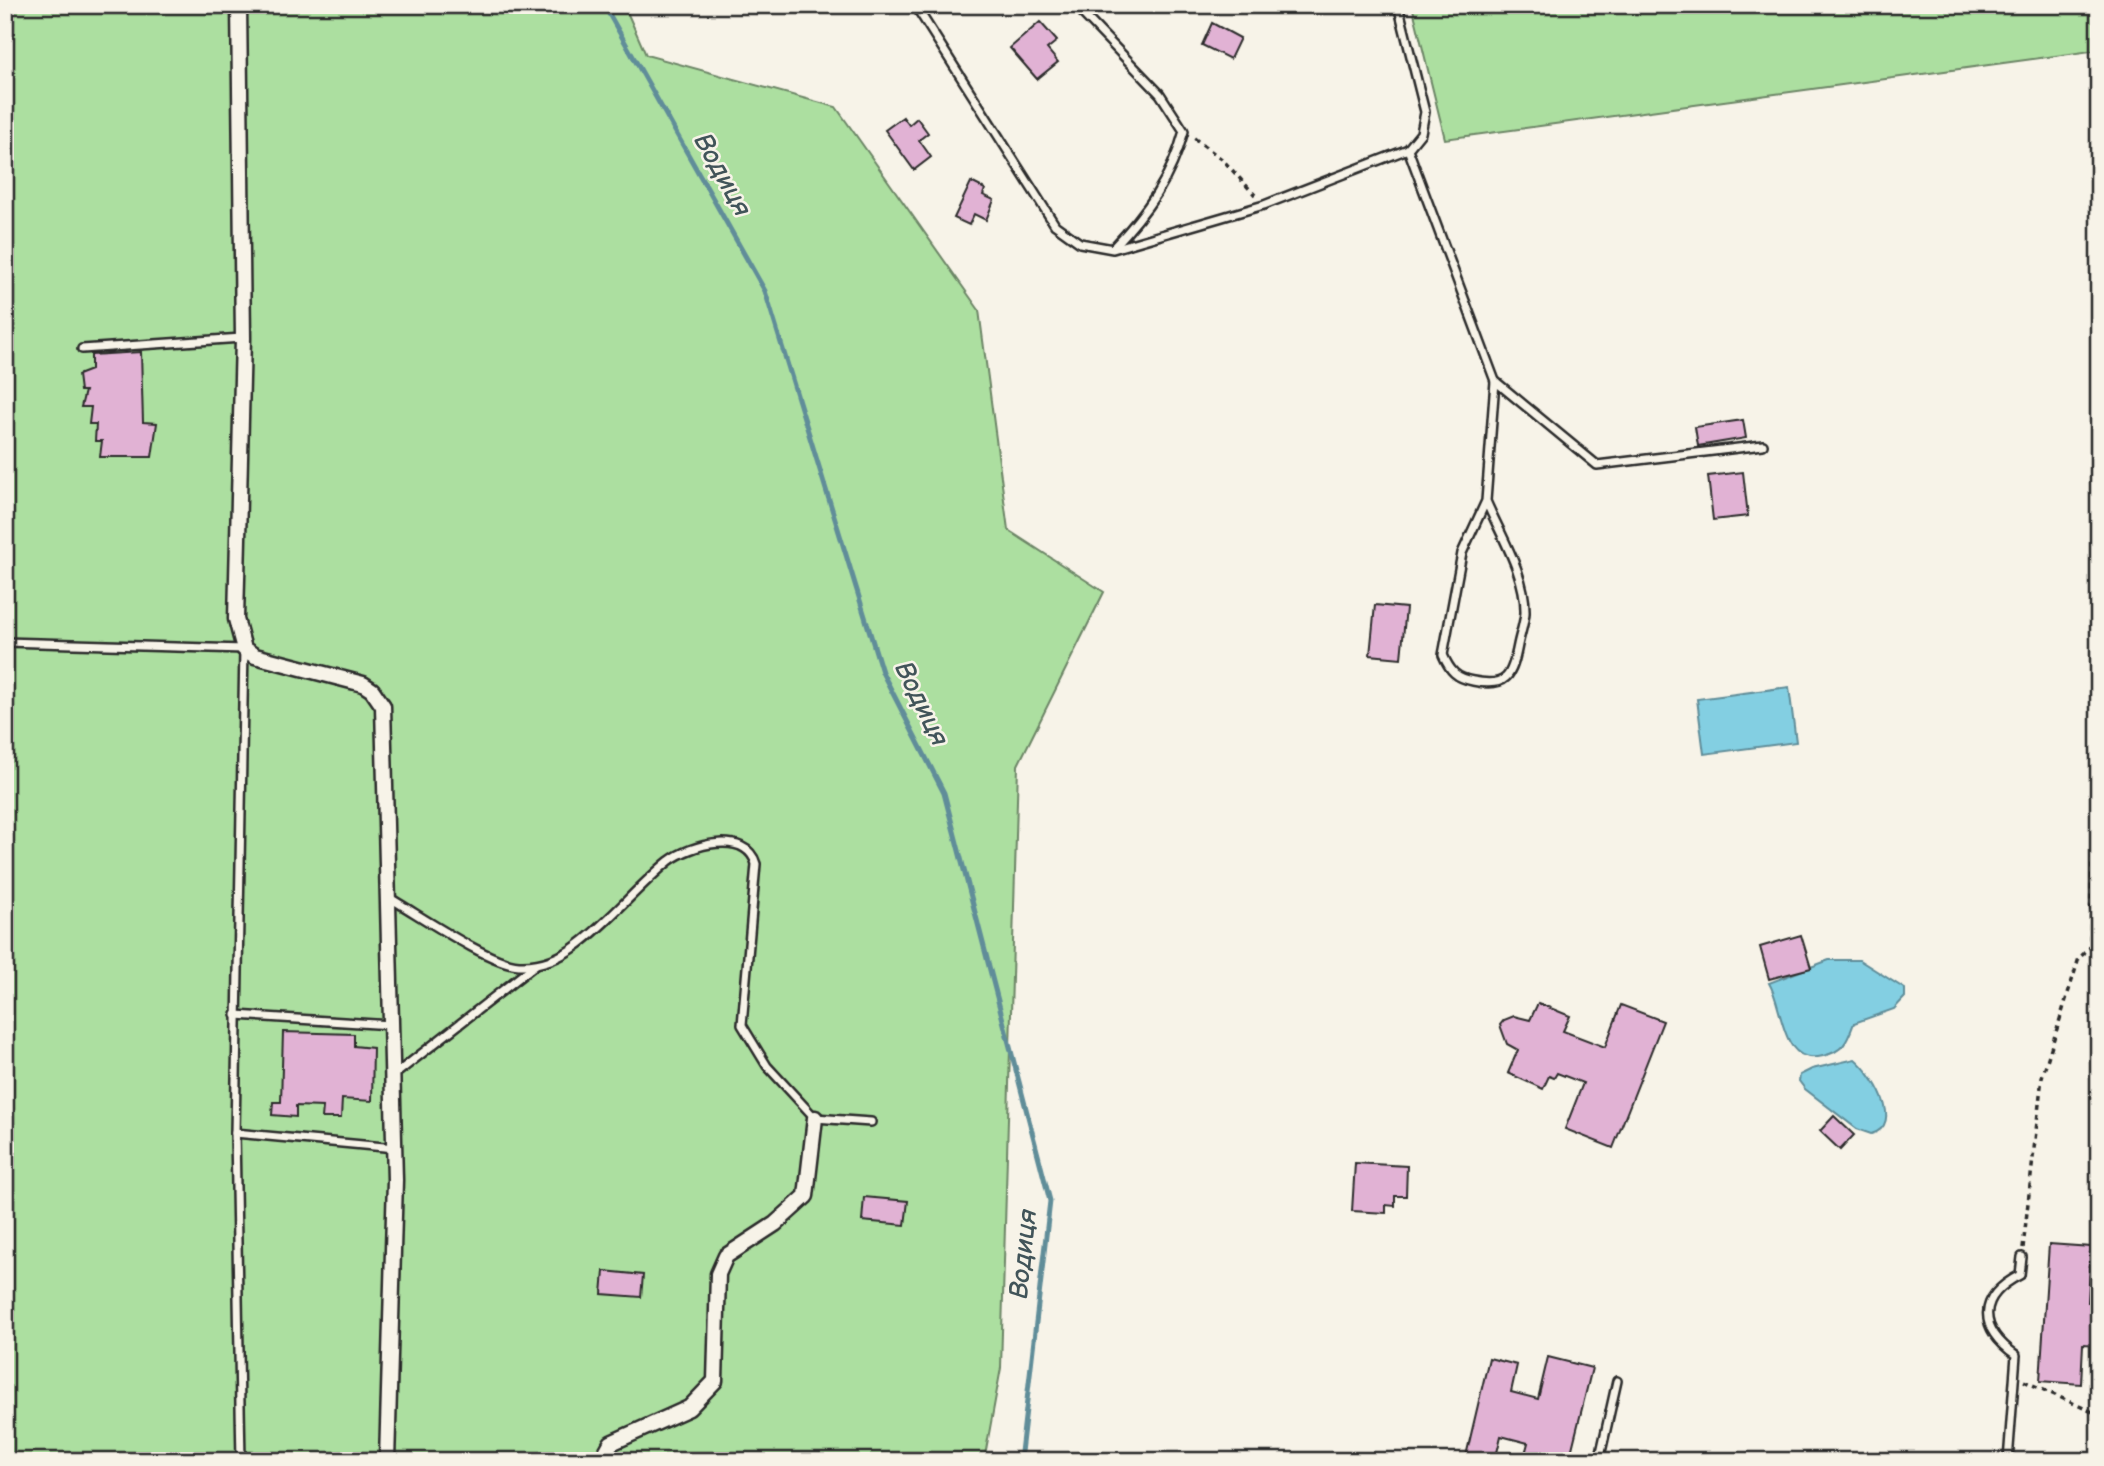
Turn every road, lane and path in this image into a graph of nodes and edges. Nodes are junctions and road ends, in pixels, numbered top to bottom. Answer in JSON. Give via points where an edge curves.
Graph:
{"nodes":[{"id":1,"x":239,"y":5,"type":"edge"},
{"id":2,"x":915,"y":5,"type":"edge"},
{"id":3,"x":1398,"y":5,"type":"edge"},
{"id":4,"x":1084,"y":15,"type":"dead end"},
{"id":5,"x":1184,"y":131,"type":"junction"},
{"id":6,"x":1408,"y":149,"type":"junction"},
{"id":7,"x":1264,"y":205,"type":"junction"},
{"id":8,"x":1113,"y":249,"type":"junction"},
{"id":9,"x":243,"y":338,"type":"junction"},
{"id":10,"x":82,"y":349,"type":"dead end"},
{"id":11,"x":1495,"y":381,"type":"junction"},
{"id":12,"x":1763,"y":445,"type":"dead end"},
{"id":13,"x":1486,"y":501,"type":"junction"},
{"id":14,"x":5,"y":642,"type":"edge"},
{"id":15,"x":244,"y":649,"type":"junction"},
{"id":16,"x":2099,"y":822,"type":"edge"},
{"id":17,"x":2096,"y":854,"type":"edge"},
{"id":18,"x":387,"y":897,"type":"junction"},
{"id":19,"x":536,"y":964,"type":"junction"},
{"id":20,"x":236,"y":1014,"type":"junction"},
{"id":21,"x":391,"y":1025,"type":"junction"},
{"id":22,"x":392,"y":1076,"type":"junction"},
{"id":23,"x":815,"y":1118,"type":"junction"},
{"id":24,"x":871,"y":1122,"type":"dead end"},
{"id":25,"x":236,"y":1133,"type":"junction"},
{"id":26,"x":394,"y":1148,"type":"junction"},
{"id":27,"x":2022,"y":1257,"type":"joint"},
{"id":28,"x":2016,"y":1377,"type":"junction"},
{"id":29,"x":1617,"y":1381,"type":"dead end"},
{"id":30,"x":2099,"y":1415,"type":"edge"},
{"id":31,"x":241,"y":1461,"type":"edge"},
{"id":32,"x":387,"y":1461,"type":"edge"},
{"id":33,"x":601,"y":1461,"type":"edge"},
{"id":34,"x":1599,"y":1461,"type":"edge"},
{"id":35,"x":2008,"y":1461,"type":"edge"}],
"edges":[{"from":1,"to":9,"type":"street"},
{"from":2,"to":8,"type":"lane","via":[[1055,225],[1080,243]]},
{"from":3,"to":6,"type":"lane","via":[[1425,112],[1421,134]]},
{"from":4,"to":5,"type":"lane","via":[[1160,94]]},
{"from":5,"to":7,"type":"path","via":[[1223,160]]},
{"from":5,"to":8,"type":"lane","via":[[1166,182]]},
{"from":6,"to":7,"type":"lane"},
{"from":6,"to":11,"type":"lane"},
{"from":7,"to":8,"type":"lane"},
{"from":9,"to":10,"type":"lane"},
{"from":9,"to":15,"type":"street","via":[[236,619]]},
{"from":11,"to":12,"type":"lane","via":[[1597,465]]},
{"from":11,"to":13,"type":"lane"},
{"from":13,"to":13,"type":"lane","via":[[1462,553],[1443,655],[1449,669],[1461,679],[1492,685],[1514,669],[1525,614],[1519,577]]},
{"from":14,"to":15,"type":"lane"},
{"from":15,"to":18,"type":"street","via":[[272,662],[363,684],[379,698],[383,706]]},
{"from":15,"to":20,"type":"lane"},
{"from":16,"to":17,"type":"path"},
{"from":17,"to":27,"type":"path","via":[[2090,948],[2079,958],[2042,1077]]},
{"from":18,"to":19,"type":"lane","via":[[503,962]]},
{"from":18,"to":21,"type":"street"},
{"from":19,"to":22,"type":"lane"},
{"from":19,"to":23,"type":"lane","via":[[578,945],[671,859],[728,842],[746,847],[756,864],[742,1025],[767,1066]]},
{"from":20,"to":21,"type":"lane"},
{"from":20,"to":25,"type":"lane"},
{"from":21,"to":22,"type":"street"},
{"from":22,"to":26,"type":"street"},
{"from":23,"to":24,"type":"lane"},
{"from":23,"to":33,"type":"street","via":[[806,1196],[775,1224],[726,1256],[718,1274],[715,1381],[689,1408],[611,1443]]},
{"from":25,"to":26,"type":"lane"},
{"from":25,"to":31,"type":"lane"},
{"from":26,"to":32,"type":"street"},
{"from":27,"to":28,"type":"lane","via":[[2020,1275],[1993,1294],[1987,1314],[1991,1332],[2016,1355]]},
{"from":28,"to":30,"type":"path"},
{"from":28,"to":35,"type":"lane"},
{"from":29,"to":34,"type":"lane"}]}
